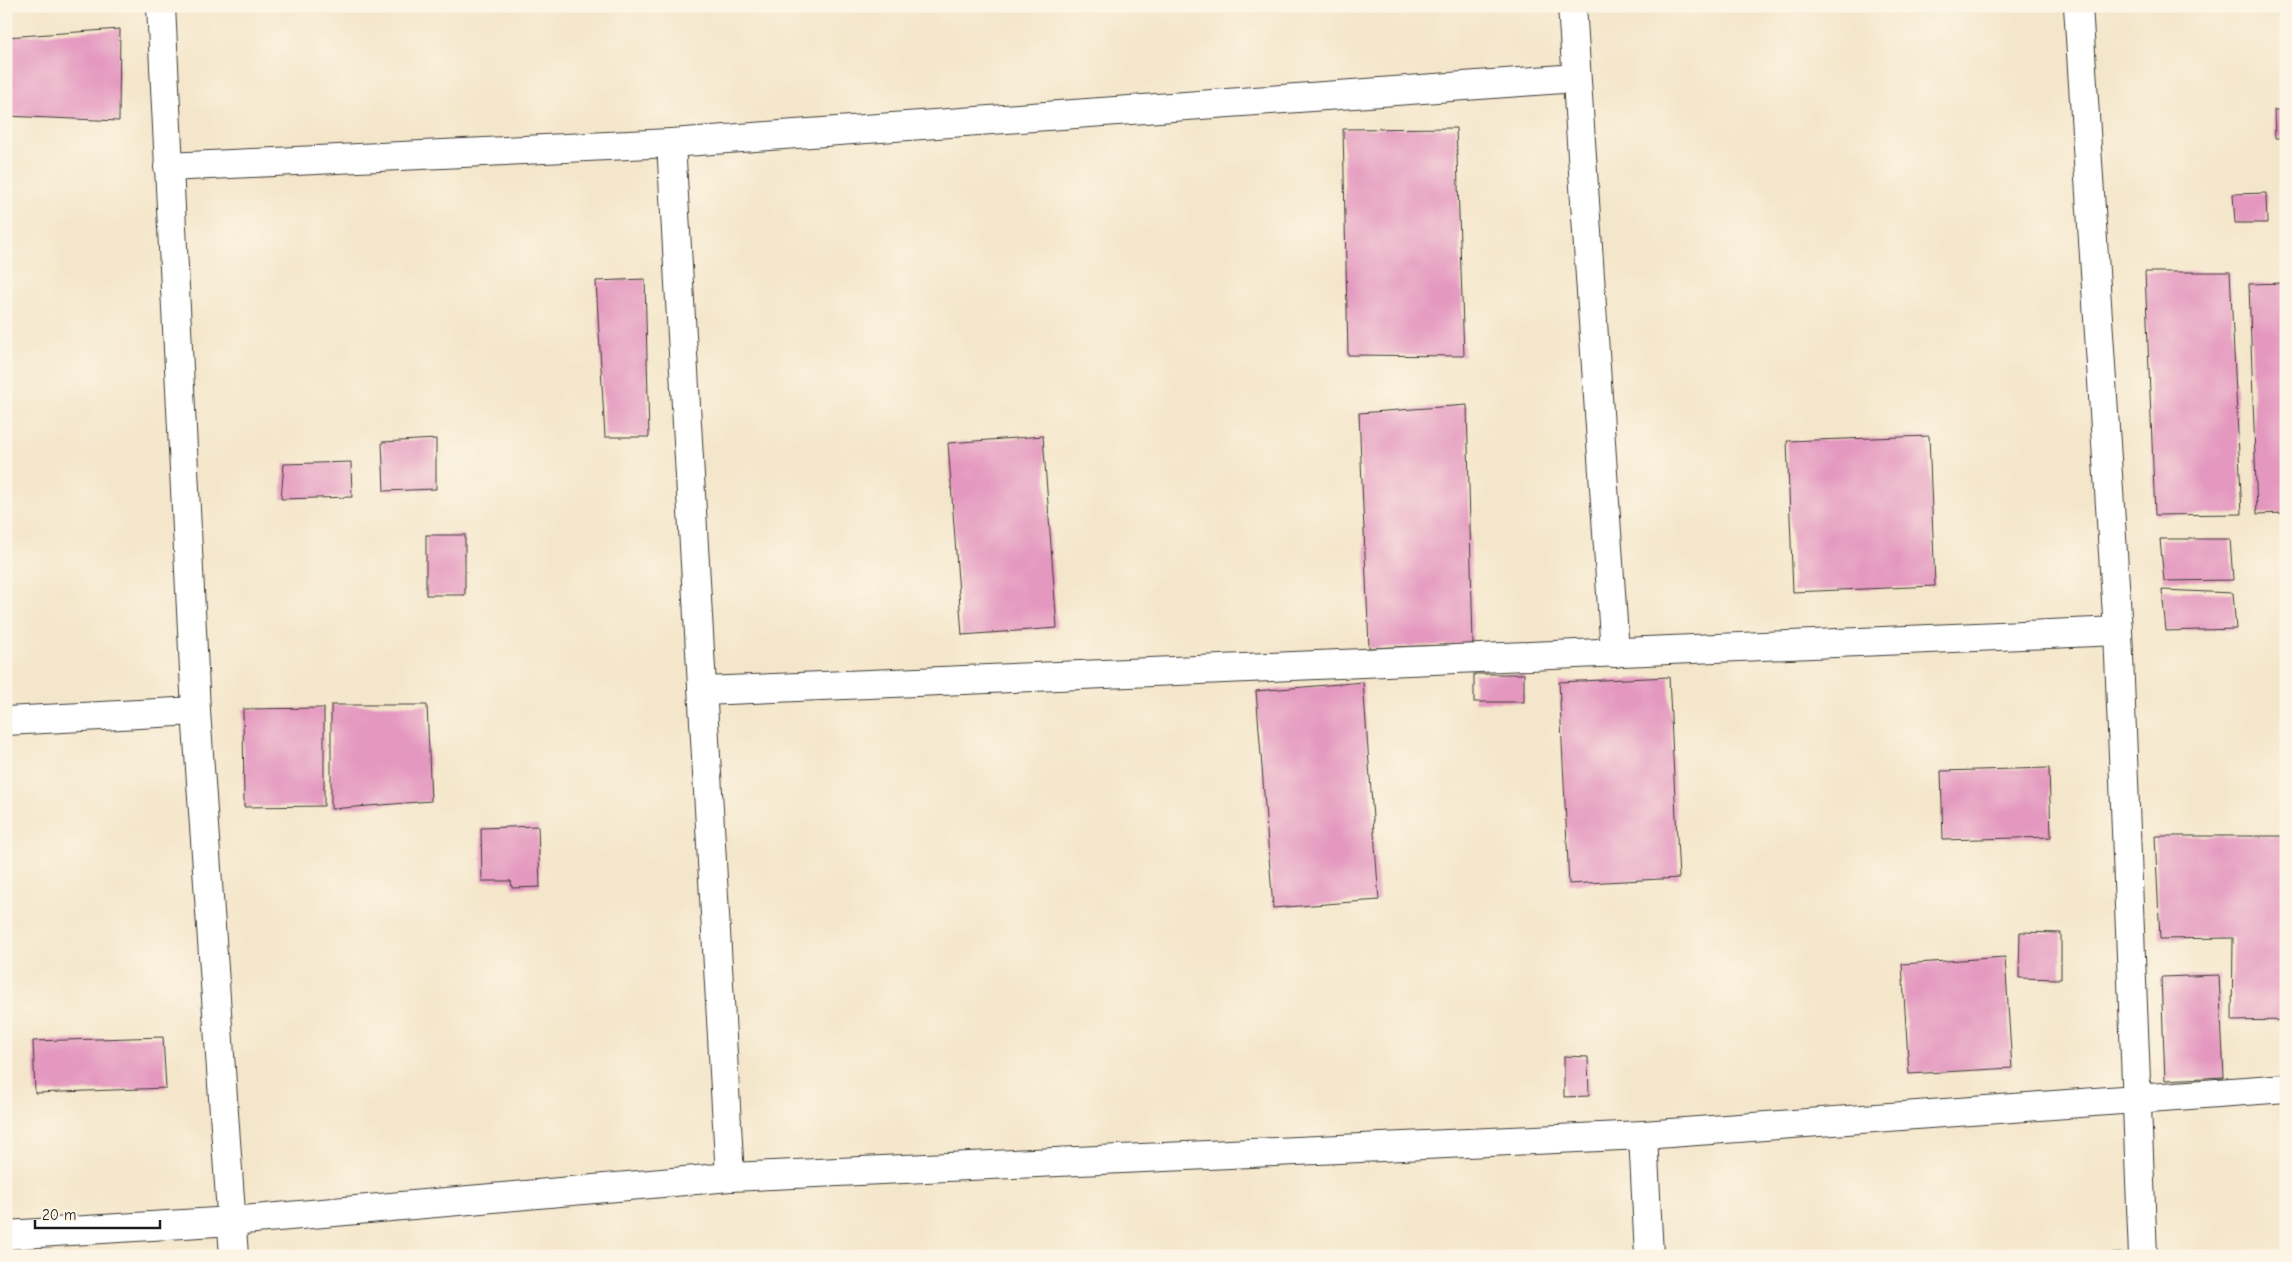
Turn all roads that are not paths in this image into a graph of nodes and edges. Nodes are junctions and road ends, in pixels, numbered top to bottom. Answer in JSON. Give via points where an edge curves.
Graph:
{"nodes":[{"id":1,"x":161,"y":6,"type":"edge"},
{"id":2,"x":1572,"y":6,"type":"edge"},
{"id":3,"x":2078,"y":6,"type":"edge"},
{"id":4,"x":1576,"y":78,"type":"junction"},
{"id":5,"x":671,"y":143,"type":"junction"},
{"id":6,"x":168,"y":167,"type":"junction"},
{"id":7,"x":2118,"y":631,"type":"junction"},
{"id":8,"x":1615,"y":654,"type":"junction"},
{"id":9,"x":703,"y":691,"type":"junction"},
{"id":10,"x":196,"y":711,"type":"junction"},
{"id":11,"x":6,"y":721,"type":"edge"},
{"id":12,"x":2286,"y":1088,"type":"edge"},
{"id":13,"x":2135,"y":1099,"type":"junction"},
{"id":14,"x":1643,"y":1135,"type":"junction"},
{"id":15,"x":730,"y":1177,"type":"junction"},
{"id":16,"x":232,"y":1221,"type":"junction"},
{"id":17,"x":6,"y":1235,"type":"edge"},
{"id":18,"x":234,"y":1256,"type":"edge"},
{"id":19,"x":1649,"y":1256,"type":"edge"},
{"id":20,"x":2143,"y":1256,"type":"edge"}],
"edges":[{"from":1,"to":6,"type":"street"},
{"from":2,"to":4,"type":"street"},
{"from":3,"to":7,"type":"street"},
{"from":4,"to":5,"type":"street"},
{"from":4,"to":8,"type":"street"},
{"from":5,"to":6,"type":"street"},
{"from":5,"to":9,"type":"street"},
{"from":6,"to":10,"type":"street"},
{"from":7,"to":8,"type":"street"},
{"from":7,"to":13,"type":"street"},
{"from":8,"to":9,"type":"street"},
{"from":9,"to":15,"type":"street"},
{"from":10,"to":11,"type":"street"},
{"from":10,"to":16,"type":"street"},
{"from":12,"to":13,"type":"street"},
{"from":13,"to":14,"type":"street"},
{"from":13,"to":20,"type":"street"},
{"from":14,"to":15,"type":"street"},
{"from":14,"to":19,"type":"street"},
{"from":15,"to":16,"type":"street"},
{"from":16,"to":17,"type":"street"},
{"from":16,"to":18,"type":"street"}]}
